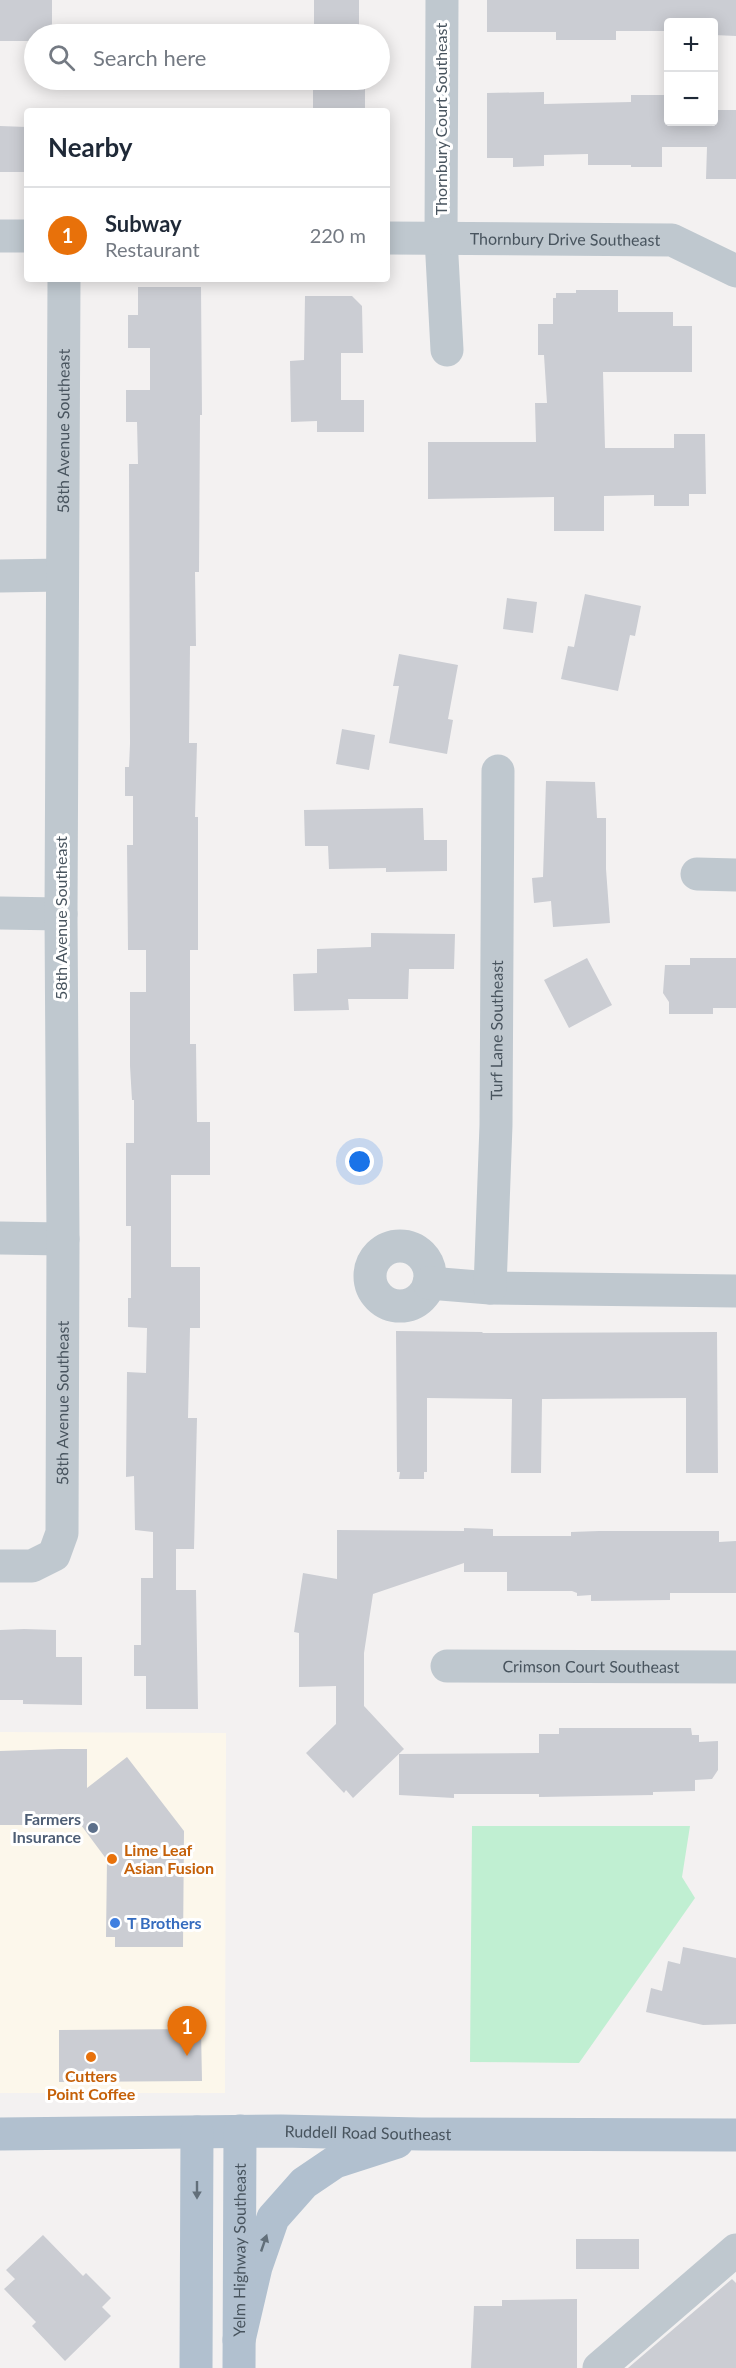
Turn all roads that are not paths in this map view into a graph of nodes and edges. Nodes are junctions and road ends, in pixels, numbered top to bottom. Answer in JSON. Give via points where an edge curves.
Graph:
{"nodes":[{"id":1,"x":442,"y":0,"type":"edge"},
{"id":2,"x":0,"y":236,"type":"edge"},
{"id":3,"x":24,"y":236,"type":"edge"},
{"id":4,"x":390,"y":238,"type":"edge"},
{"id":5,"x":441,"y":238,"type":"junction"},
{"id":6,"x":736,"y":271,"type":"edge"},
{"id":7,"x":64,"y":282,"type":"edge"},
{"id":8,"x":447,"y":350,"type":"dead end"},
{"id":9,"x":62,"y":575,"type":"junction"},
{"id":10,"x":0,"y":576,"type":"edge"},
{"id":11,"x":498,"y":771,"type":"dead end"},
{"id":12,"x":697,"y":874,"type":"dead end"},
{"id":13,"x":736,"y":875,"type":"edge"},
{"id":14,"x":0,"y":913,"type":"edge"},
{"id":15,"x":61,"y":914,"type":"junction"},
{"id":16,"x":0,"y":1238,"type":"edge"},
{"id":17,"x":63,"y":1239,"type":"junction"},
{"id":18,"x":429,"y":1283,"type":"dead end"},
{"id":19,"x":490,"y":1288,"type":"junction"},
{"id":20,"x":736,"y":1291,"type":"edge"},
{"id":21,"x":0,"y":1566,"type":"edge"},
{"id":22,"x":447,"y":1665,"type":"dead end"},
{"id":23,"x":736,"y":1667,"type":"edge"},
{"id":24,"x":240,"y":2131,"type":"junction"},
{"id":25,"x":197,"y":2132,"type":"junction"},
{"id":26,"x":0,"y":2134,"type":"edge"},
{"id":27,"x":421,"y":2134,"type":"junction"},
{"id":28,"x":736,"y":2135,"type":"edge"},
{"id":29,"x":736,"y":2250,"type":"edge"},
{"id":30,"x":239,"y":2354,"type":"edge"},
{"id":31,"x":196,"y":2368,"type":"edge"},
{"id":32,"x":599,"y":2368,"type":"edge"}],
"edges":[{"from":1,"to":5,"type":"street","name":"Thornbury Court Southeast"},
{"from":2,"to":3,"type":"street"},
{"from":4,"to":5,"type":"street","name":"Thornbury Drive Southeast"},
{"from":5,"to":6,"type":"street","name":"Thornbury Drive Southeast","via":[[672,240]]},
{"from":5,"to":8,"type":"street","name":"Thornbury Court Southeast"},
{"from":7,"to":9,"type":"street","name":"58th Avenue Southeast"},
{"from":9,"to":10,"type":"street"},
{"from":9,"to":15,"type":"street","name":"58th Avenue Southeast"},
{"from":11,"to":19,"type":"street","name":"Turf Lane Southeast","via":[[496,1125]]},
{"from":12,"to":13,"type":"street"},
{"from":14,"to":15,"type":"street"},
{"from":15,"to":17,"type":"street","name":"58th Avenue Southeast"},
{"from":16,"to":17,"type":"street"},
{"from":17,"to":21,"type":"street","name":"58th Avenue Southeast","via":[[62,1533],[54,1555],[32,1566]]},
{"from":18,"to":19,"type":"street"},
{"from":19,"to":20,"type":"street"},
{"from":22,"to":23,"type":"street","name":"Crimson Court Southeast"},
{"from":24,"to":25,"type":"main road","name":"Ruddell Road Southeast"},
{"from":24,"to":27,"type":"main road","name":"Ruddell Road Southeast"},
{"from":24,"to":30,"type":"main road","name":"Yelm Highway Southeast"},
{"from":25,"to":26,"type":"main road","name":"Ruddell Road Southeast"},
{"from":25,"to":31,"type":"main road","one_way":true},
{"from":27,"to":28,"type":"main road","name":"Ruddell Road Southeast"},
{"from":30,"to":27,"type":"main road","one_way":true,"via":[[256,2267],[273,2218],[296,2190],[335,2162]]},
{"from":29,"to":32,"type":"street"}]}
